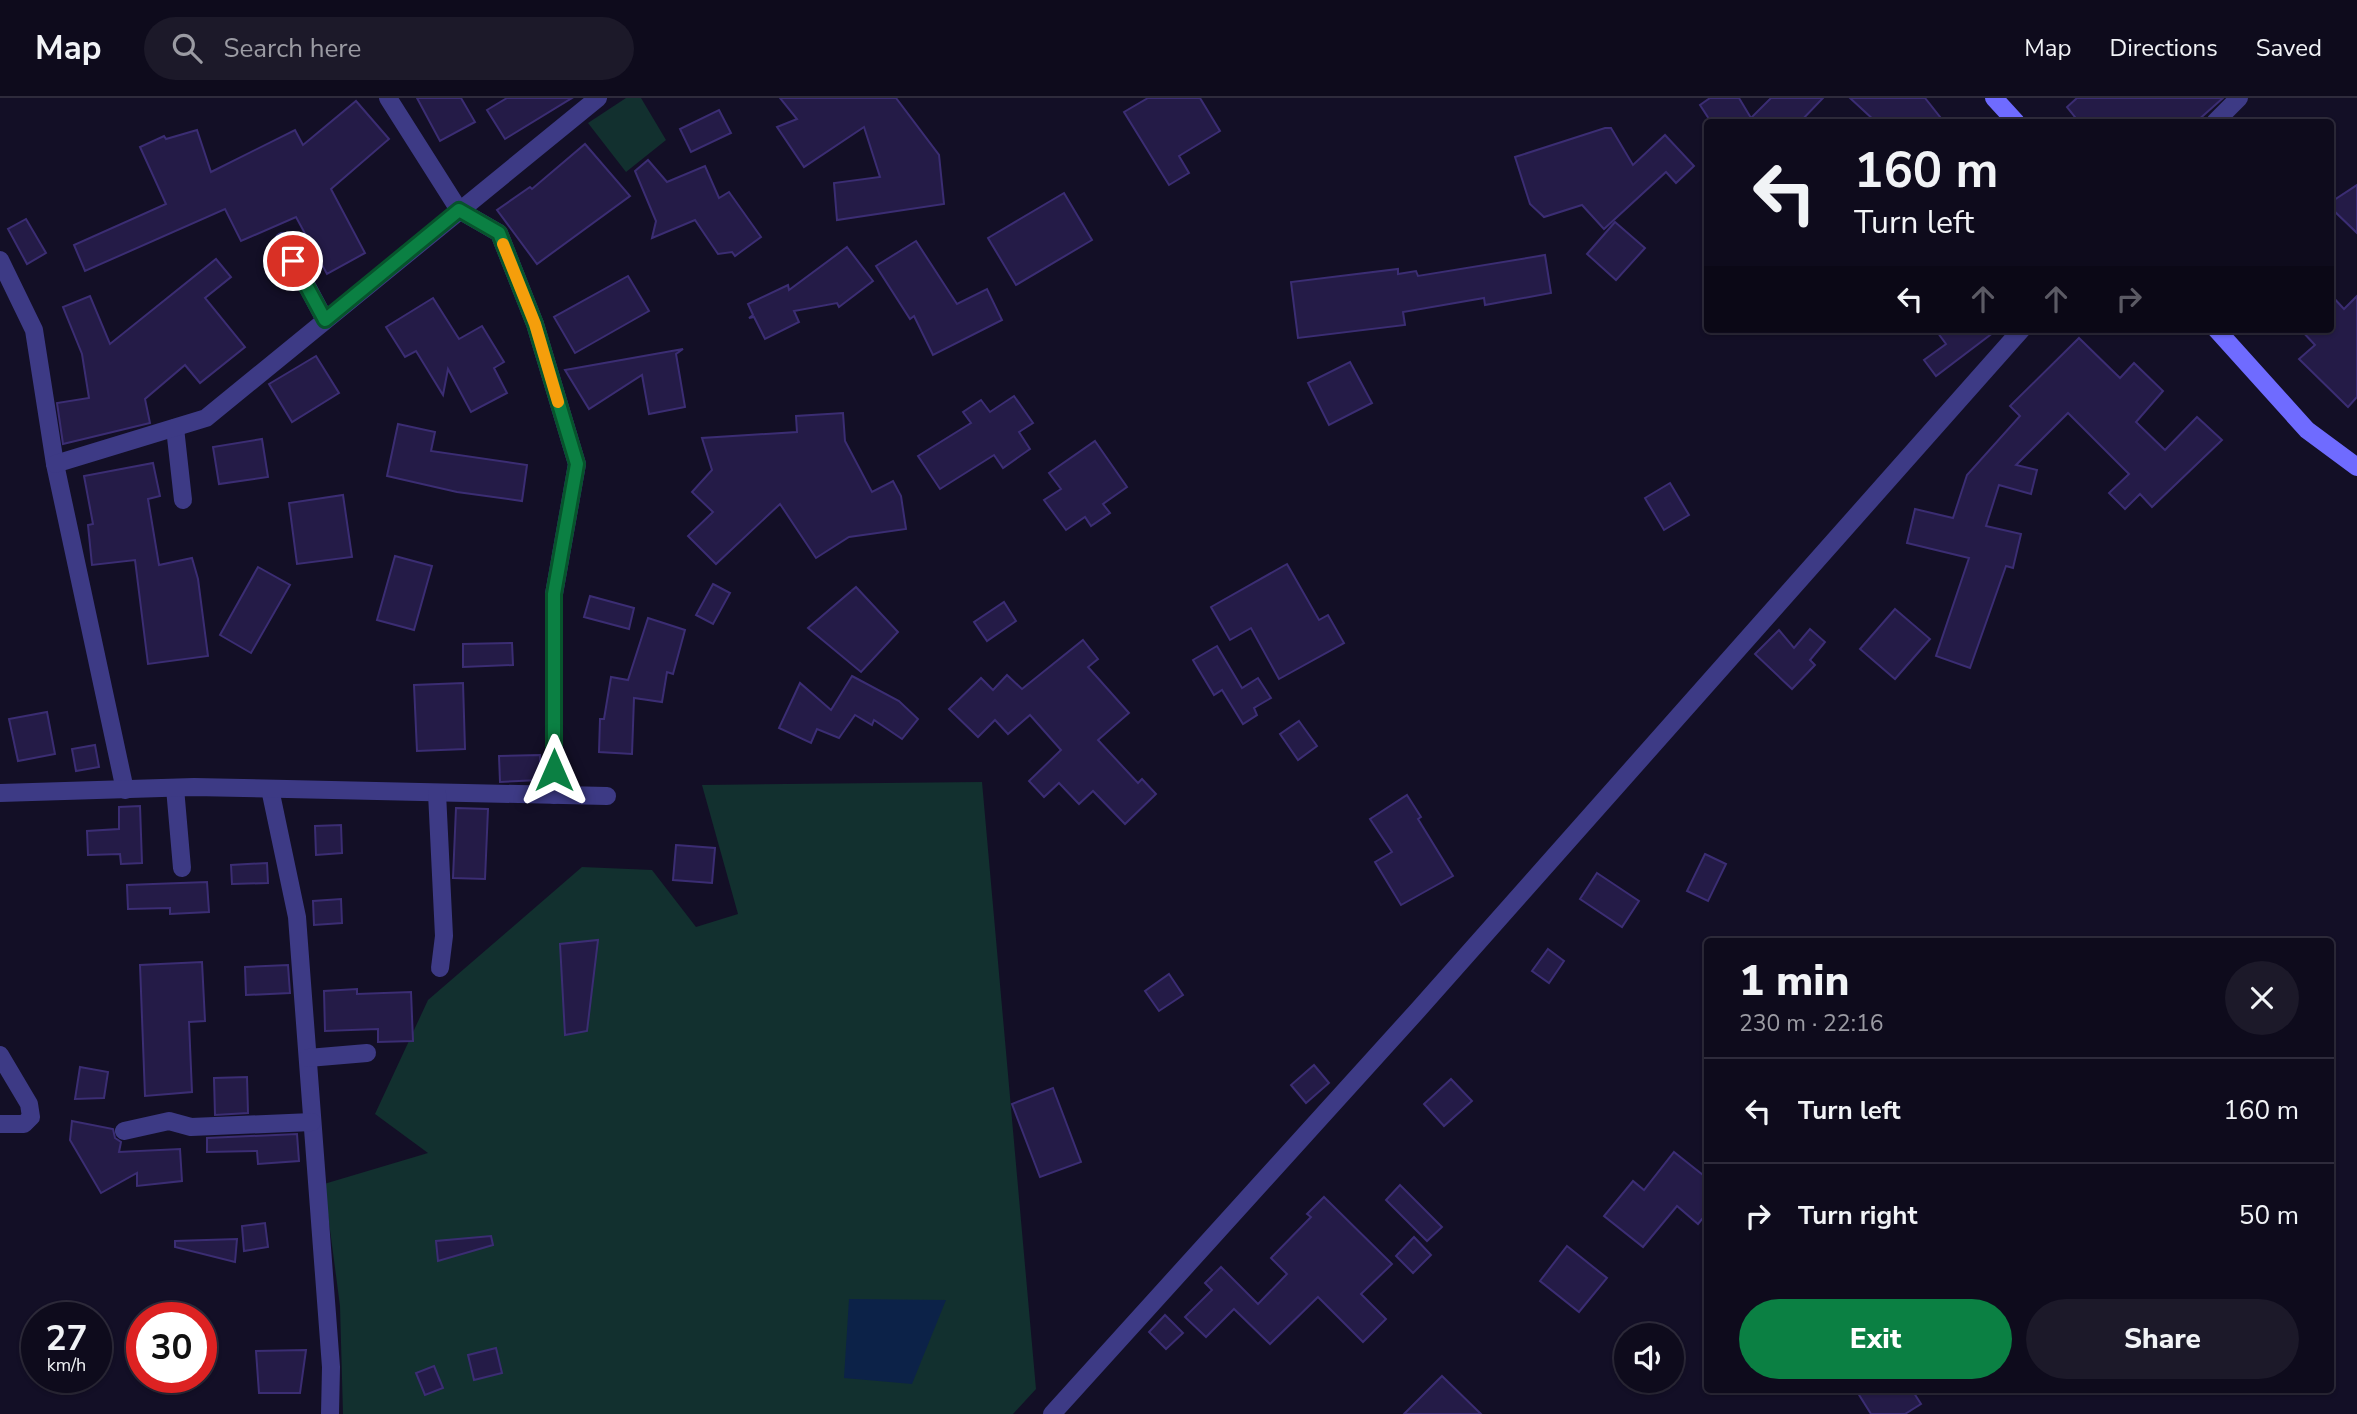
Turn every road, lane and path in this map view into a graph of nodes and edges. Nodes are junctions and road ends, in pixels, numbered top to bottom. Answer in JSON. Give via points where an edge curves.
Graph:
{"nodes":[{"id":1,"x":388,"y":98,"type":"edge"},
{"id":2,"x":598,"y":98,"type":"edge"},
{"id":3,"x":1994,"y":98,"type":"edge"},
{"id":4,"x":2239,"y":98,"type":"edge"},
{"id":5,"x":2013,"y":119,"type":"edge"},
{"id":6,"x":2219,"y":119,"type":"edge"},
{"id":7,"x":459,"y":210,"type":"junction"},
{"id":8,"x":283,"y":241,"type":"dead end"},
{"id":9,"x":0,"y":260,"type":"edge"},
{"id":10,"x":325,"y":320,"type":"junction"},
{"id":11,"x":2018,"y":333,"type":"edge"},
{"id":12,"x":2220,"y":333,"type":"edge"},
{"id":13,"x":175,"y":428,"type":"junction"},
{"id":14,"x":55,"y":464,"type":"junction"},
{"id":15,"x":2357,"y":467,"type":"edge"},
{"id":16,"x":183,"y":500,"type":"dead end"},
{"id":17,"x":175,"y":788,"type":"junction"},
{"id":18,"x":270,"y":789,"type":"junction"},
{"id":19,"x":125,"y":790,"type":"junction"},
{"id":20,"x":0,"y":793,"type":"edge"},
{"id":21,"x":437,"y":793,"type":"junction"},
{"id":22,"x":554,"y":795,"type":"junction"},
{"id":23,"x":607,"y":796,"type":"dead end"},
{"id":24,"x":182,"y":868,"type":"dead end"},
{"id":25,"x":440,"y":968,"type":"dead end"},
{"id":26,"x":367,"y":1053,"type":"dead end"},
{"id":27,"x":0,"y":1055,"type":"edge"},
{"id":28,"x":308,"y":1058,"type":"junction"},
{"id":29,"x":312,"y":1122,"type":"junction"},
{"id":30,"x":0,"y":1124,"type":"edge"},
{"id":31,"x":124,"y":1131,"type":"dead end"},
{"id":32,"x":330,"y":1414,"type":"edge"},
{"id":33,"x":1052,"y":1414,"type":"edge"}],
"edges":[{"from":1,"to":7,"type":"street"},
{"from":2,"to":7,"type":"street"},
{"from":3,"to":5,"type":"main road"},
{"from":4,"to":6,"type":"street"},
{"from":7,"to":10,"type":"street"},
{"from":7,"to":22,"type":"street","via":[[499,233],[535,324],[577,464],[554,594]]},
{"from":8,"to":10,"type":"street"},
{"from":9,"to":14,"type":"street","via":[[34,330]]},
{"from":10,"to":13,"type":"street","via":[[206,418]]},
{"from":11,"to":33,"type":"street","via":[[1418,1010]]},
{"from":12,"to":15,"type":"main road","via":[[2307,430]]},
{"from":13,"to":14,"type":"street"},
{"from":13,"to":16,"type":"street"},
{"from":14,"to":19,"type":"street"},
{"from":17,"to":18,"type":"street"},
{"from":17,"to":19,"type":"street"},
{"from":17,"to":24,"type":"street"},
{"from":18,"to":21,"type":"street"},
{"from":18,"to":28,"type":"street","via":[[297,917]]},
{"from":19,"to":20,"type":"street"},
{"from":21,"to":22,"type":"street"},
{"from":21,"to":25,"type":"street","via":[[444,936]]},
{"from":22,"to":23,"type":"street"},
{"from":26,"to":28,"type":"street"},
{"from":27,"to":30,"type":"street","via":[[29,1104],[31,1117],[24,1124]]},
{"from":28,"to":29,"type":"street"},
{"from":29,"to":31,"type":"street","via":[[191,1127],[169,1121]]},
{"from":29,"to":32,"type":"street","via":[[331,1367]]}]}
